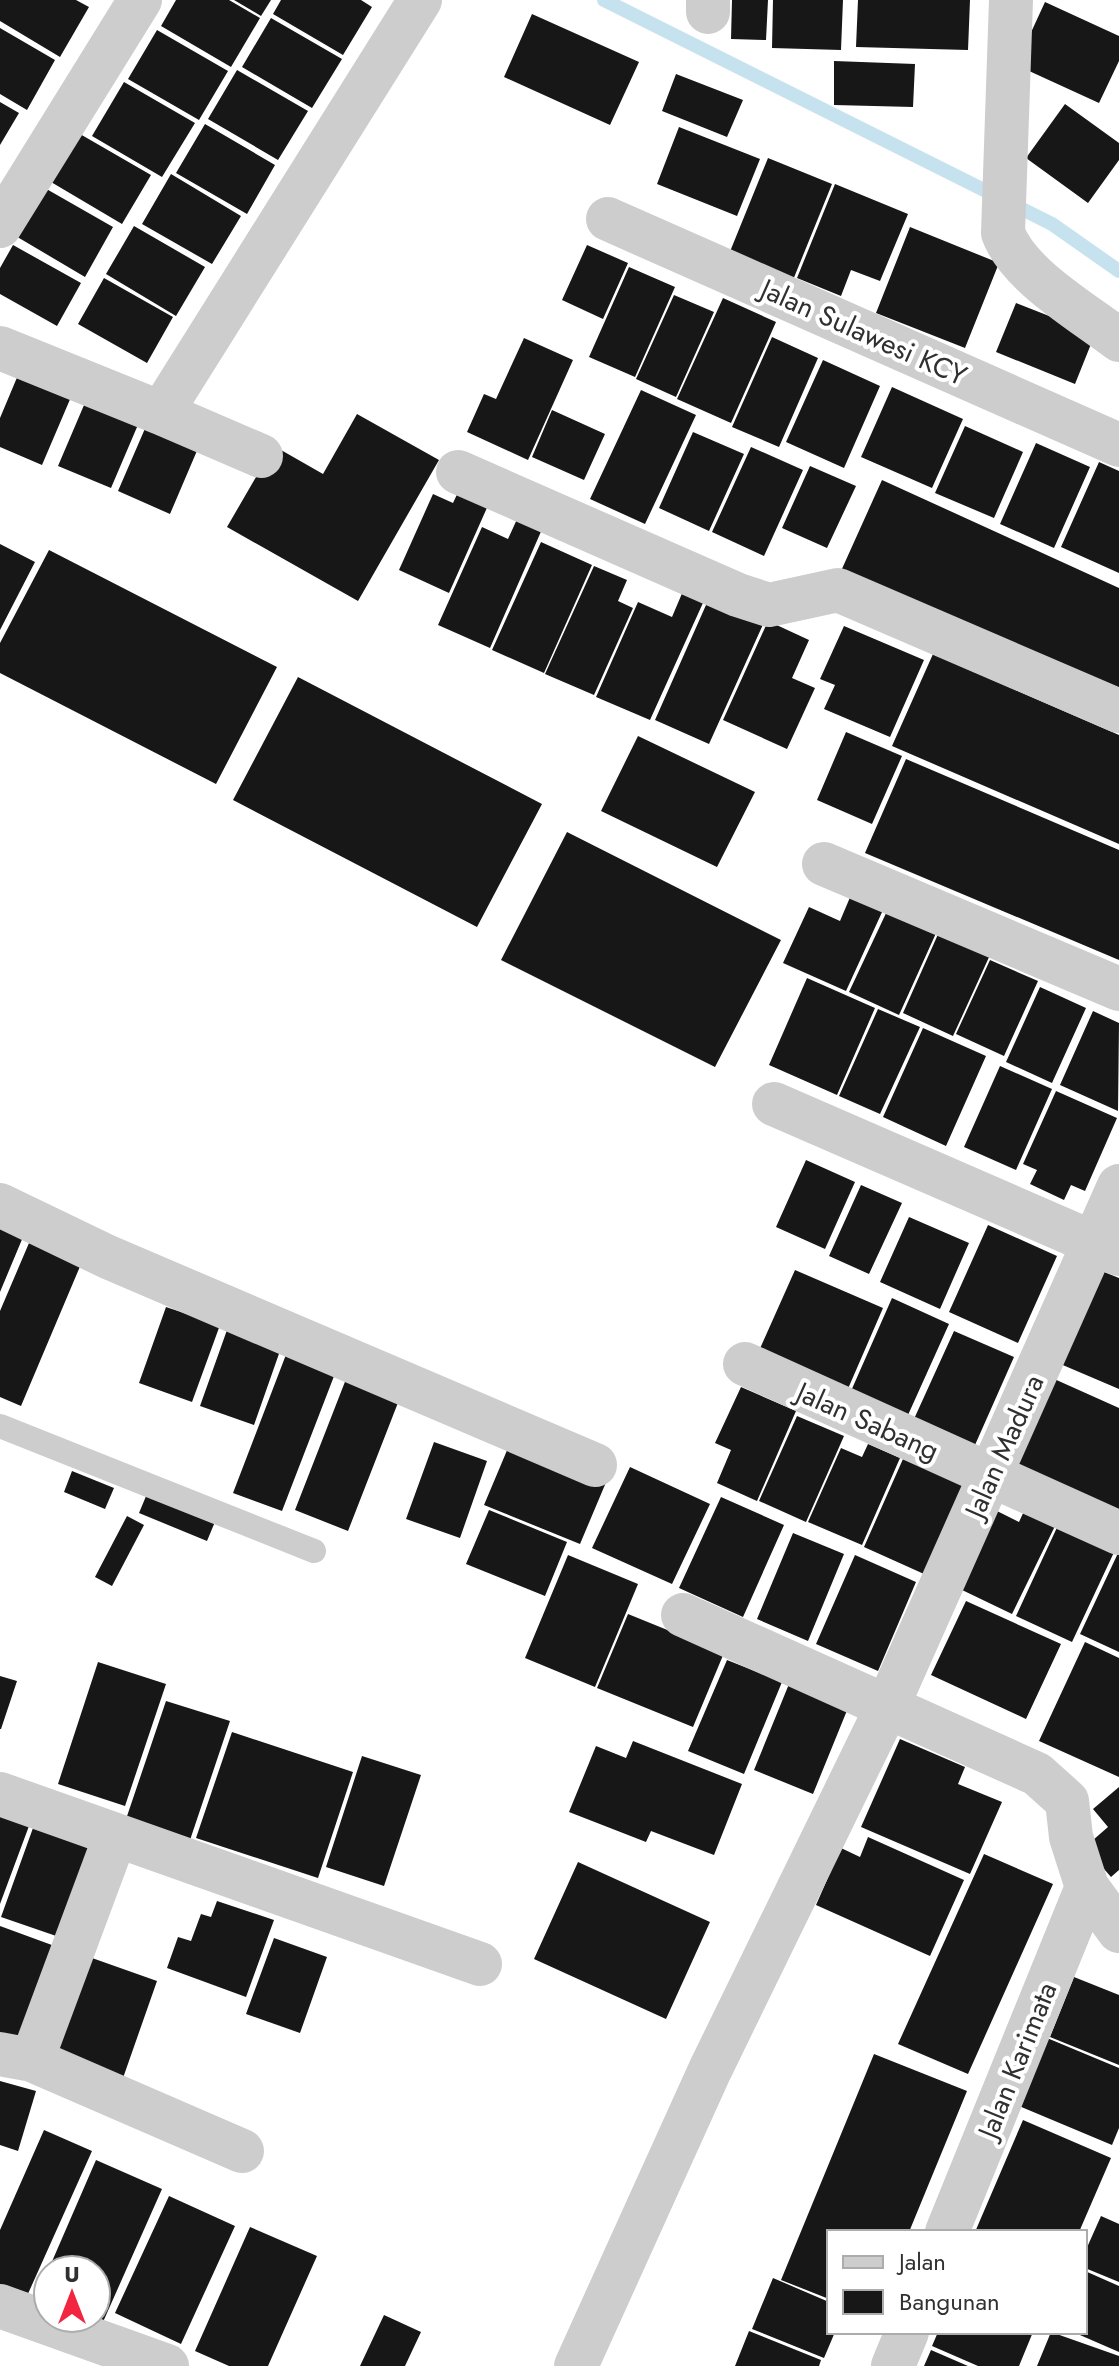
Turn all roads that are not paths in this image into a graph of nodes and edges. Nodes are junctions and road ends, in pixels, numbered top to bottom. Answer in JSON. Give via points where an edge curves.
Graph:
{"nodes":[{"id":1,"x":140,"y":0,"type":"edge"},
{"id":2,"x":420,"y":0,"type":"edge"},
{"id":3,"x":1011,"y":0,"type":"edge"},
{"id":4,"x":608,"y":219,"type":"dead end"},
{"id":5,"x":0,"y":226,"type":"edge"},
{"id":6,"x":1119,"y":340,"type":"edge"},
{"id":7,"x":0,"y":348,"type":"edge"},
{"id":8,"x":161,"y":413,"type":"junction"},
{"id":9,"x":1119,"y":445,"type":"edge"},
{"id":10,"x":261,"y":456,"type":"dead end"},
{"id":11,"x":458,"y":472,"type":"dead end"},
{"id":12,"x":1119,"y":711,"type":"edge"},
{"id":13,"x":824,"y":864,"type":"dead end"},
{"id":14,"x":1119,"y":989,"type":"edge"},
{"id":15,"x":774,"y":1104,"type":"dead end"},
{"id":16,"x":1119,"y":1186,"type":"edge"},
{"id":17,"x":0,"y":1205,"type":"edge"},
{"id":18,"x":1106,"y":1248,"type":"edge"},
{"id":19,"x":745,"y":1364,"type":"dead end"},
{"id":20,"x":0,"y":1426,"type":"edge"},
{"id":21,"x":595,"y":1465,"type":"dead end"},
{"id":22,"x":992,"y":1477,"type":"junction"},
{"id":23,"x":1119,"y":1533,"type":"edge"},
{"id":24,"x":314,"y":1551,"type":"dead end"},
{"id":25,"x":683,"y":1615,"type":"dead end"},
{"id":26,"x":888,"y":1705,"type":"junction"},
{"id":27,"x":0,"y":1794,"type":"edge"},
{"id":28,"x":115,"y":1837,"type":"junction"},
{"id":29,"x":1087,"y":1887,"type":"junction"},
{"id":30,"x":1119,"y":1931,"type":"edge"},
{"id":31,"x":480,"y":1964,"type":"dead end"},
{"id":32,"x":16,"y":2057,"type":"edge"},
{"id":33,"x":242,"y":2151,"type":"dead end"},
{"id":34,"x":948,"y":2230,"type":"edge"},
{"id":35,"x":0,"y":2306,"type":"edge"},
{"id":36,"x":906,"y":2334,"type":"edge"},
{"id":37,"x":167,"y":2366,"type":"edge"},
{"id":38,"x":576,"y":2366,"type":"edge"},
{"id":39,"x":893,"y":2366,"type":"edge"}],
"edges":[{"from":1,"to":5,"type":"street"},
{"from":2,"to":8,"type":"street"},
{"from":3,"to":6,"type":"street","via":[[1003,233],[1023,266]]},
{"from":4,"to":9,"type":"street","name":"Jalan Sulawesi KCY"},
{"from":7,"to":8,"type":"street"},
{"from":8,"to":10,"type":"street"},
{"from":11,"to":12,"type":"street","via":[[738,595],[769,605],[838,590]]},
{"from":13,"to":14,"type":"street"},
{"from":15,"to":18,"type":"street"},
{"from":16,"to":18,"type":"street","name":"Jalan Madura"},
{"from":17,"to":21,"type":"street","via":[[108,1257]]},
{"from":18,"to":22,"type":"street","name":"Jalan Madura"},
{"from":19,"to":22,"type":"street","name":"Jalan Sabang"},
{"from":20,"to":24,"type":"lane"},
{"from":22,"to":23,"type":"street","name":"Jalan Sabang"},
{"from":22,"to":26,"type":"street","name":"Jalan Madura"},
{"from":25,"to":26,"type":"street"},
{"from":26,"to":29,"type":"street","via":[[1037,1774],[1067,1801],[1071,1837]]},
{"from":26,"to":38,"type":"street","name":"Jalan Madura","via":[[710,2070]]},
{"from":27,"to":28,"type":"street"},
{"from":28,"to":31,"type":"street"},
{"from":28,"to":32,"type":"street"},
{"from":29,"to":30,"type":"street"},
{"from":29,"to":34,"type":"street","name":"Jalan Karimata"},
{"from":32,"to":33,"type":"street"},
{"from":35,"to":37,"type":"street"},
{"from":36,"to":39,"type":"street"}]}
